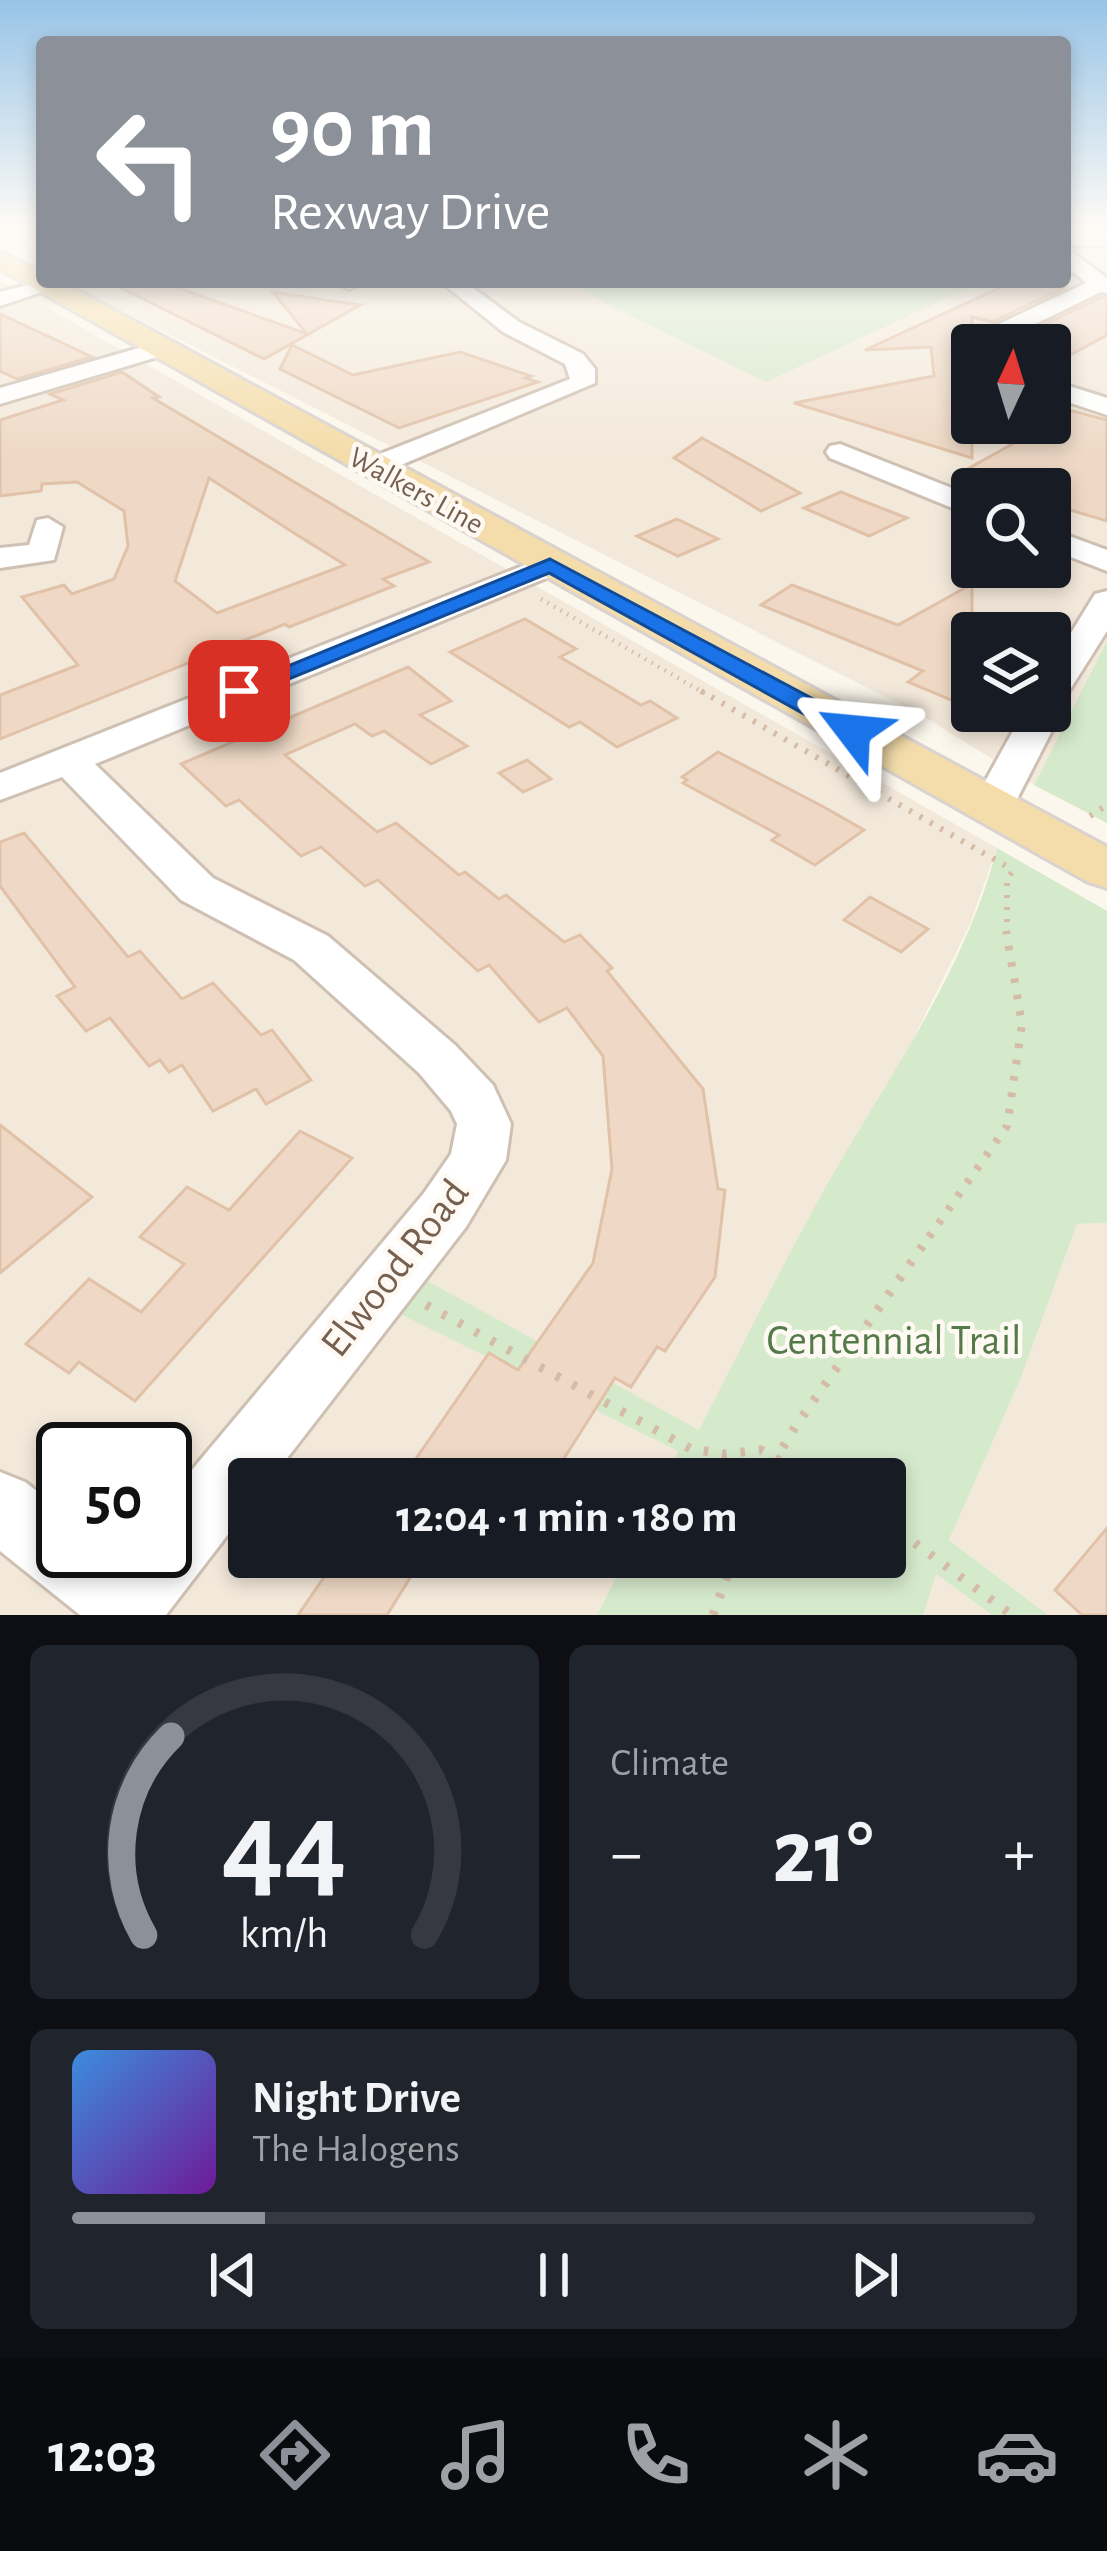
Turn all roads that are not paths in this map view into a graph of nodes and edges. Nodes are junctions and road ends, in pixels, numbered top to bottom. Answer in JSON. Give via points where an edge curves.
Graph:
{"nodes":[{"id":1,"x":83,"y":303,"type":"edge"},
{"id":2,"x":480,"y":303,"type":"edge"},
{"id":3,"x":1065,"y":303,"type":"edge"},
{"id":4,"x":1019,"y":324,"type":"edge"},
{"id":5,"x":163,"y":348,"type":"junction"},
{"id":6,"x":1071,"y":395,"type":"edge"},
{"id":7,"x":0,"y":396,"type":"edge"},
{"id":8,"x":1107,"y":406,"type":"edge"},
{"id":9,"x":839,"y":452,"type":"dead end"},
{"id":10,"x":372,"y":467,"type":"junction"},
{"id":11,"x":951,"y":498,"type":"edge"},
{"id":12,"x":48,"y":527,"type":"dead end"},
{"id":13,"x":1071,"y":546,"type":"edge"},
{"id":14,"x":0,"y":558,"type":"edge"},
{"id":15,"x":1107,"y":561,"type":"edge"},
{"id":16,"x":550,"y":565,"type":"junction"},
{"id":17,"x":1107,"y":601,"type":"edge"},
{"id":18,"x":1071,"y":662,"type":"edge"},
{"id":19,"x":1031,"y":732,"type":"edge"},
{"id":20,"x":68,"y":760,"type":"junction"},
{"id":21,"x":0,"y":788,"type":"edge"},
{"id":22,"x":992,"y":807,"type":"junction"},
{"id":23,"x":1107,"y":870,"type":"edge"},
{"id":24,"x":0,"y":1507,"type":"edge"},
{"id":25,"x":122,"y":1610,"type":"edge"}],
"edges":[{"from":1,"to":5,"type":"main road","name":"Walkers Line"},
{"from":2,"to":10,"type":"street","via":[[574,359],[584,369],[582,383]]},
{"from":3,"to":4,"type":"street"},
{"from":5,"to":7,"type":"street"},
{"from":5,"to":10,"type":"main road","name":"Walkers Line"},
{"from":6,"to":8,"type":"street"},
{"from":9,"to":11,"type":"street"},
{"from":10,"to":16,"type":"main road","name":"Walkers Line"},
{"from":12,"to":14,"type":"street","via":[[43,553]]},
{"from":13,"to":15,"type":"street"},
{"from":16,"to":20,"type":"street"},
{"from":16,"to":22,"type":"main road","name":"Walkers Line"},
{"from":17,"to":18,"type":"street"},
{"from":19,"to":22,"type":"street"},
{"from":20,"to":21,"type":"street"},
{"from":20,"to":25,"type":"street","name":"Elwood Road","via":[[197,889],[311,948],[437,1059],[484,1124],[478,1160],[446,1210]]},
{"from":22,"to":23,"type":"main road","name":"Walkers Line"},
{"from":24,"to":25,"type":"street"}]}
